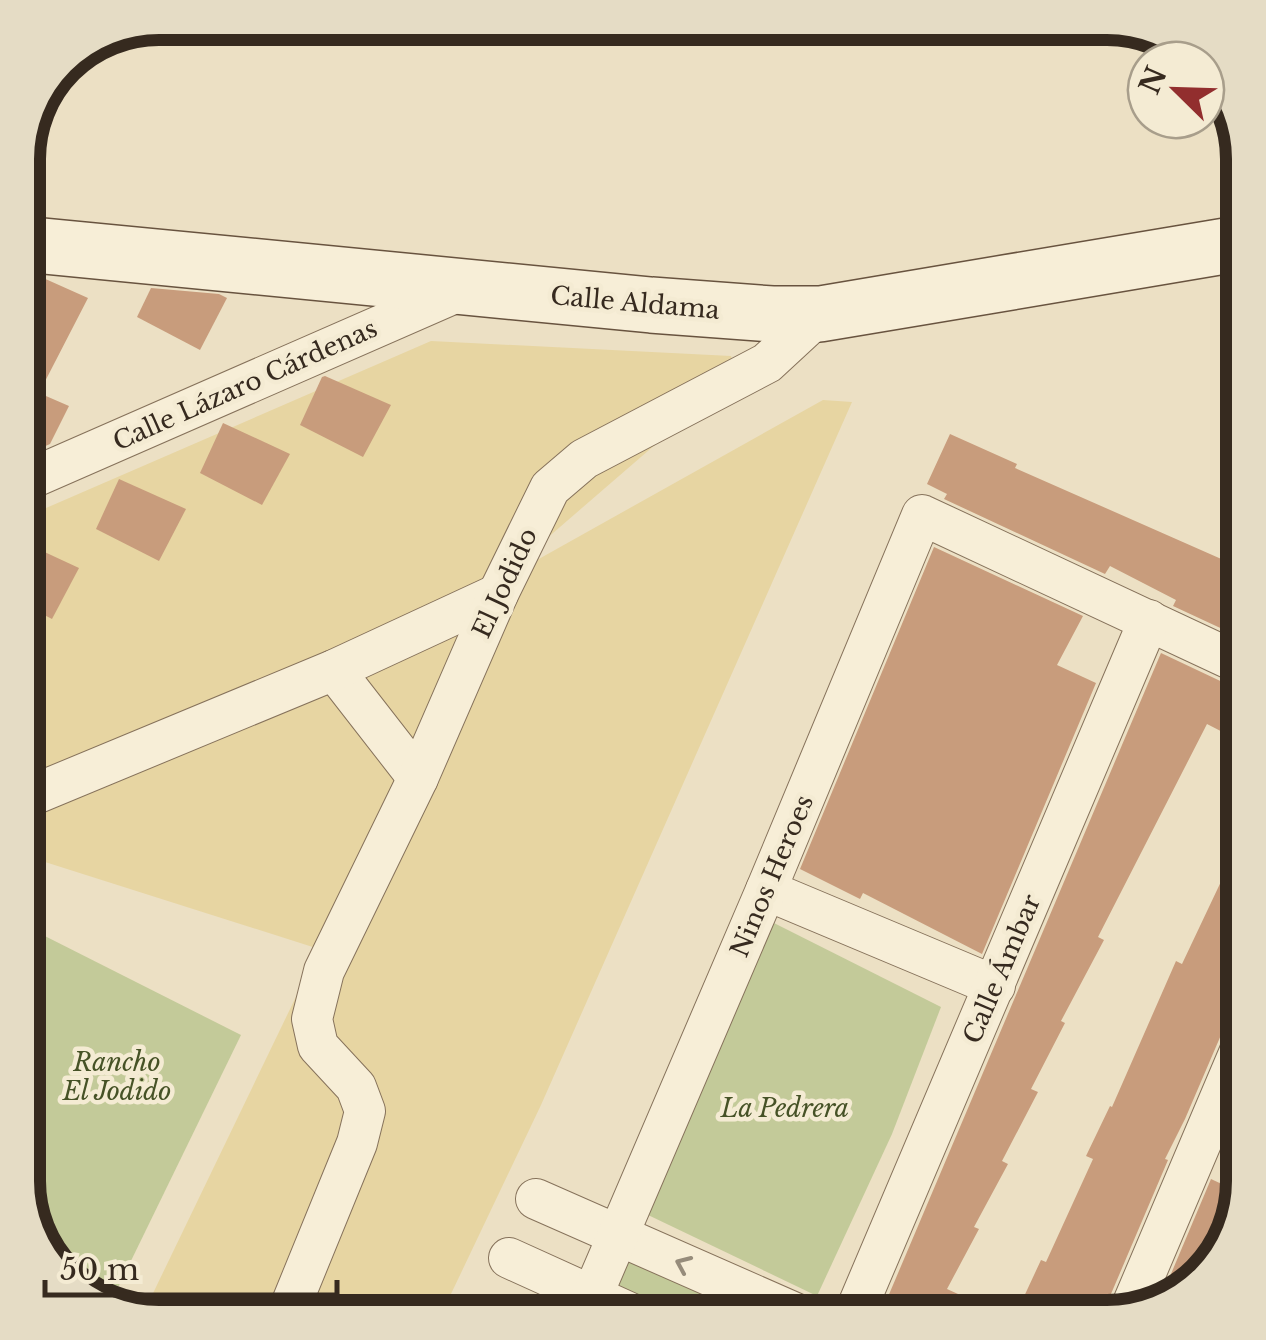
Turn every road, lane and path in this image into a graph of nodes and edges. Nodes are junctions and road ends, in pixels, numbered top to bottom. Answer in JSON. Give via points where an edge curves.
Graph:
{"nodes":[{"id":1,"x":40,"y":246,"type":"edge"},
{"id":2,"x":1226,"y":246,"type":"edge"},
{"id":3,"x":467,"y":288,"type":"junction"},
{"id":4,"x":820,"y":314,"type":"junction"},
{"id":5,"x":40,"y":475,"type":"edge"},
{"id":6,"x":498,"y":594,"type":"junction"},
{"id":7,"x":1149,"y":620,"type":"junction"},
{"id":8,"x":1226,"y":656,"type":"edge"},
{"id":9,"x":334,"y":670,"type":"junction"},
{"id":10,"x":418,"y":778,"type":"junction"},
{"id":11,"x":40,"y":792,"type":"edge"},
{"id":12,"x":766,"y":890,"type":"junction"},
{"id":13,"x":995,"y":986,"type":"junction"},
{"id":14,"x":1226,"y":1086,"type":"edge"},
{"id":15,"x":536,"y":1199,"type":"dead end"},
{"id":16,"x":619,"y":1236,"type":"junction"},
{"id":17,"x":508,"y":1258,"type":"dead end"},
{"id":18,"x":1136,"y":1296,"type":"edge"},
{"id":19,"x":293,"y":1300,"type":"edge"},
{"id":20,"x":577,"y":1300,"type":"edge"},
{"id":21,"x":591,"y":1300,"type":"edge"},
{"id":22,"x":763,"y":1300,"type":"edge"},
{"id":23,"x":861,"y":1300,"type":"edge"}],
"edges":[{"from":1,"to":3,"type":"main road","name":"Calle Aldama"},
{"from":2,"to":4,"type":"main road","name":"Calle Aldama"},
{"from":3,"to":4,"type":"main road","name":"Calle Aldama"},
{"from":3,"to":5,"type":"street","name":"Calle Lázaro Cárdenas"},
{"from":4,"to":6,"type":"street","name":"El Jodido","via":[[767,363],[584,458],[550,488]]},
{"from":6,"to":9,"type":"street"},
{"from":6,"to":10,"type":"street","name":"El Jodido"},
{"from":7,"to":8,"type":"street"},
{"from":7,"to":12,"type":"street","name":"Ninos Heroes","via":[[922,515]]},
{"from":7,"to":13,"type":"street","name":"Calle Ámbar"},
{"from":9,"to":10,"type":"street"},
{"from":9,"to":11,"type":"street"},
{"from":10,"to":19,"type":"street","name":"El Jodido","via":[[324,971],[312,1019],[318,1046],[356,1087],[364,1112]]},
{"from":12,"to":13,"type":"street"},
{"from":12,"to":16,"type":"street","name":"Ninos Heroes"},
{"from":13,"to":23,"type":"street","name":"Calle Ámbar"},
{"from":14,"to":18,"type":"street"},
{"from":15,"to":16,"type":"street"},
{"from":16,"to":21,"type":"street","name":"Ninos Heroes"},
{"from":22,"to":16,"type":"street","one_way":true},
{"from":17,"to":20,"type":"street"}]}
